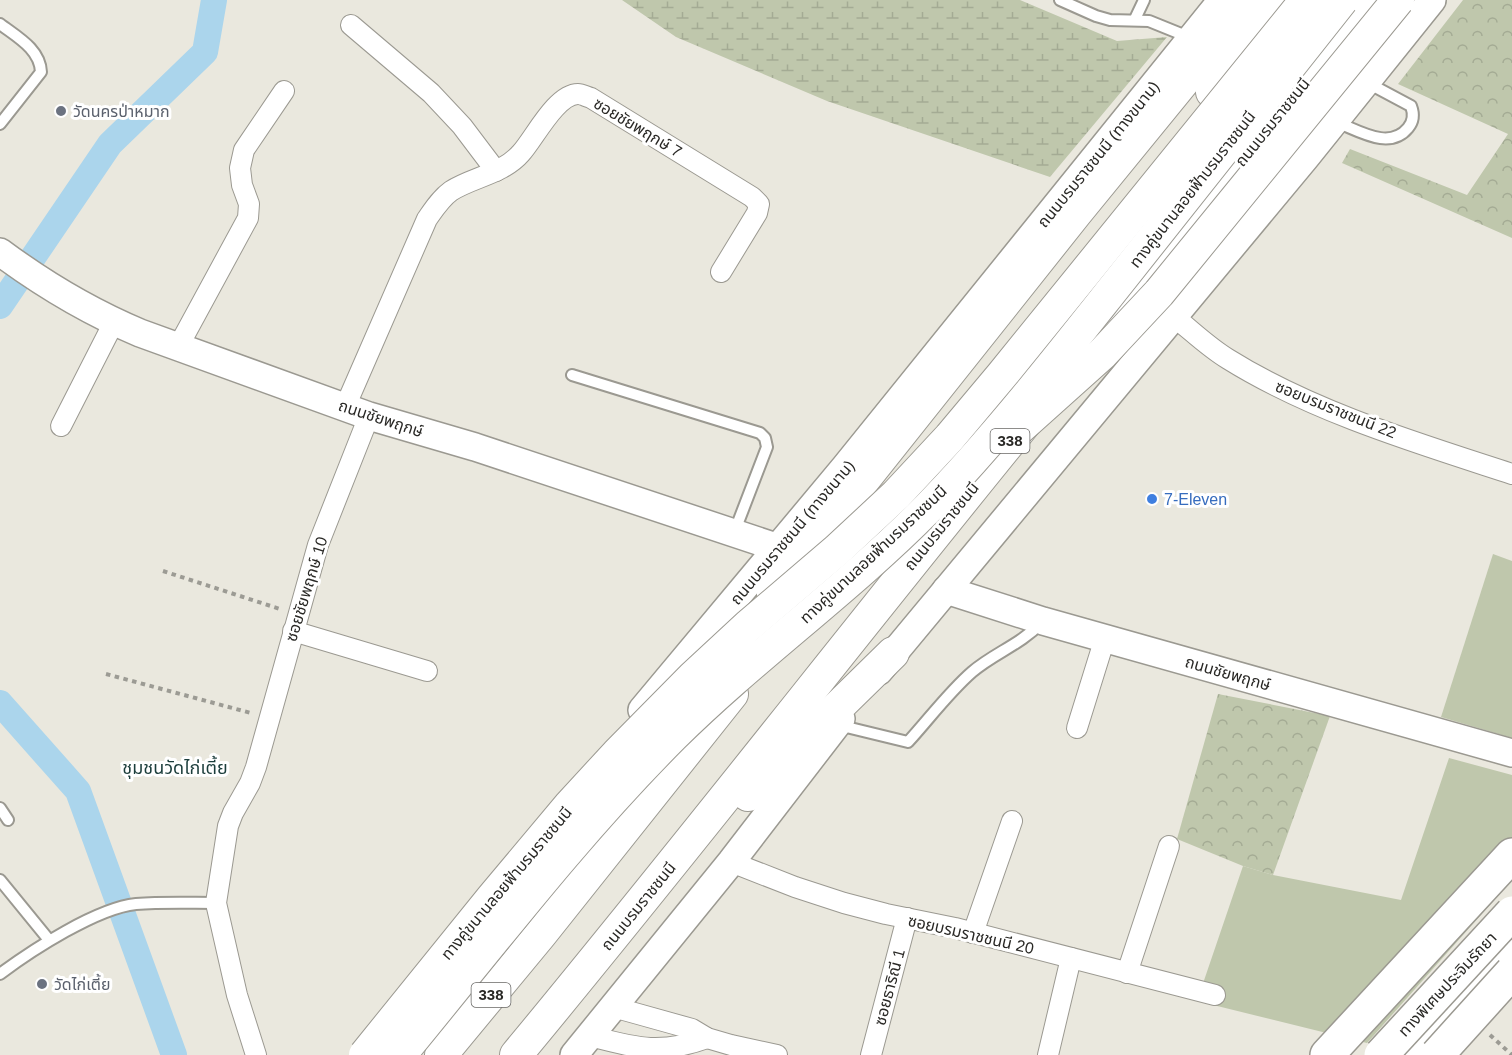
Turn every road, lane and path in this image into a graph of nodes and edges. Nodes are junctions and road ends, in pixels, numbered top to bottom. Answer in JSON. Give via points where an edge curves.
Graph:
{"nodes":[{"id":1,"x":1060,"y":0,"type":"edge"},
{"id":2,"x":1144,"y":0,"type":"edge"},
{"id":3,"x":1222,"y":0,"type":"edge"},
{"id":4,"x":1250,"y":0,"type":"edge"},
{"id":5,"x":1285,"y":0,"type":"edge"},
{"id":6,"x":1306,"y":0,"type":"edge"},
{"id":7,"x":1342,"y":0,"type":"edge"},
{"id":8,"x":1371,"y":0,"type":"edge"},
{"id":9,"x":1398,"y":0,"type":"edge"},
{"id":10,"x":1432,"y":0,"type":"edge"},
{"id":11,"x":1135,"y":20,"type":"junction"},
{"id":12,"x":0,"y":24,"type":"edge"},
{"id":13,"x":351,"y":25,"type":"dead end"},
{"id":14,"x":1191,"y":38,"type":"junction"},
{"id":15,"x":1366,"y":82,"type":"junction"},
{"id":16,"x":284,"y":91,"type":"dead end"},
{"id":17,"x":1335,"y":121,"type":"junction"},
{"id":18,"x":0,"y":124,"type":"edge"},
{"id":19,"x":496,"y":171,"type":"junction"},
{"id":20,"x":6,"y":256,"type":"edge"},
{"id":21,"x":721,"y":272,"type":"dead end"},
{"id":22,"x":1173,"y":316,"type":"junction"},
{"id":23,"x":114,"y":322,"type":"junction"},
{"id":24,"x":178,"y":347,"type":"junction"},
{"id":25,"x":572,"y":375,"type":"dead end"},
{"id":26,"x":357,"y":411,"type":"junction"},
{"id":27,"x":61,"y":426,"type":"dead end"},
{"id":28,"x":1512,"y":474,"type":"edge"},
{"id":29,"x":928,"y":507,"type":"junction"},
{"id":30,"x":734,"y":534,"type":"junction"},
{"id":31,"x":779,"y":548,"type":"junction"},
{"id":32,"x":163,"y":571,"type":"dead end"},
{"id":33,"x":946,"y":590,"type":"junction"},
{"id":34,"x":1043,"y":621,"type":"junction"},
{"id":35,"x":295,"y":623,"type":"junction"},
{"id":36,"x":748,"y":626,"type":"junction"},
{"id":37,"x":1105,"y":638,"type":"junction"},
{"id":38,"x":893,"y":653,"type":"junction"},
{"id":39,"x":427,"y":671,"type":"dead end"},
{"id":40,"x":106,"y":674,"type":"dead end"},
{"id":41,"x":269,"y":718,"type":"junction"},
{"id":42,"x":634,"y":720,"type":"junction"},
{"id":43,"x":837,"y":724,"type":"junction"},
{"id":44,"x":1077,"y":728,"type":"dead end"},
{"id":45,"x":1512,"y":753,"type":"edge"},
{"id":46,"x":0,"y":808,"type":"edge"},
{"id":47,"x":8,"y":820,"type":"dead end"},
{"id":48,"x":1012,"y":821,"type":"dead end"},
{"id":49,"x":1169,"y":846,"type":"dead end"},
{"id":50,"x":1512,"y":855,"type":"edge"},
{"id":51,"x":731,"y":862,"type":"junction"},
{"id":52,"x":592,"y":869,"type":"junction"},
{"id":53,"x":0,"y":880,"type":"edge"},
{"id":54,"x":654,"y":886,"type":"junction"},
{"id":55,"x":216,"y":903,"type":"junction"},
{"id":56,"x":1512,"y":914,"type":"edge"},
{"id":57,"x":907,"y":918,"type":"junction"},
{"id":58,"x":1512,"y":922,"type":"edge"},
{"id":59,"x":973,"y":933,"type":"junction"},
{"id":60,"x":50,"y":940,"type":"junction"},
{"id":61,"x":1512,"y":946,"type":"edge"},
{"id":62,"x":1071,"y":958,"type":"junction"},
{"id":63,"x":1512,"y":972,"type":"edge"},
{"id":64,"x":1127,"y":973,"type":"junction"},
{"id":65,"x":0,"y":974,"type":"edge"},
{"id":66,"x":1215,"y":995,"type":"dead end"},
{"id":67,"x":614,"y":1007,"type":"junction"},
{"id":68,"x":707,"y":1038,"type":"junction"},
{"id":69,"x":582,"y":1045,"type":"edge"},
{"id":70,"x":764,"y":1054,"type":"edge"},
{"id":71,"x":256,"y":1055,"type":"edge"},
{"id":72,"x":351,"y":1055,"type":"edge"},
{"id":73,"x":365,"y":1055,"type":"edge"},
{"id":74,"x":400,"y":1055,"type":"edge"},
{"id":75,"x":441,"y":1055,"type":"edge"},
{"id":76,"x":516,"y":1055,"type":"edge"},
{"id":77,"x":871,"y":1055,"type":"edge"},
{"id":78,"x":1048,"y":1055,"type":"edge"},
{"id":79,"x":1327,"y":1055,"type":"edge"},
{"id":80,"x":1381,"y":1055,"type":"edge"},
{"id":81,"x":1392,"y":1055,"type":"edge"},
{"id":82,"x":1414,"y":1055,"type":"edge"},
{"id":83,"x":1437,"y":1055,"type":"edge"}],
"edges":[{"from":1,"to":11,"type":"lane","via":[[1103,18]]},
{"from":2,"to":11,"type":"lane"},
{"from":3,"to":14,"type":"main road","name":"ถนนบรมราชชนนี (ทางขนาน)"},
{"from":4,"to":36,"type":"main road","bridge":true},
{"from":5,"to":52,"type":"main road","number":"338"},
{"from":6,"to":36,"type":"main road","name":"ทางคู่ขนานลอยฟ้าบรมราชชนนี","bridge":true,"via":[[950,437],[846,542]]},
{"from":7,"to":29,"type":"main road","name":"ทางคู่ขนานลอยฟ้าบรมราชชนนี","bridge":true,"via":[[1085,324]]},
{"from":8,"to":54,"type":"main road","name":"ถนนบรมราชชนนี","number":"338","via":[[888,591]]},
{"from":9,"to":29,"type":"main road","bridge":true,"via":[[1152,300],[1059,394]]},
{"from":10,"to":15,"type":"main road","number":"338"},
{"from":11,"to":14,"type":"lane","via":[[1163,25]]},
{"from":12,"to":18,"type":"lane","via":[[33,51],[41,72]]},
{"from":13,"to":19,"type":"street","via":[[431,93]]},
{"from":14,"to":31,"type":"main road","name":"ถนนบรมราชชนนี (ทางขนาน)"},
{"from":15,"to":17,"type":"main road","number":"338"},
{"from":15,"to":17,"type":"lane","via":[[1411,106],[1414,113],[1406,130],[1385,140]]},
{"from":16,"to":24,"type":"street","via":[[244,150],[240,168],[249,204],[248,218]]},
{"from":17,"to":22,"type":"main road","number":"338"},
{"from":19,"to":21,"type":"street","name":"ซอยชัยพฤกษ์ 7","via":[[520,154],[562,102],[578,94],[591,98],[759,204]]},
{"from":19,"to":26,"type":"street","name":"ซอยชัยพฤกษ์ 7","via":[[452,191],[427,219]]},
{"from":20,"to":23,"type":"main road","name":"ถนนชัยพฤกษ์","via":[[46,284]]},
{"from":22,"to":28,"type":"street","name":"ซอยบรมราชชนนี 22","via":[[1225,357],[1282,388],[1348,417]]},
{"from":22,"to":33,"type":"main road","number":"338"},
{"from":23,"to":24,"type":"main road","name":"ถนนชัยพฤกษ์"},
{"from":23,"to":27,"type":"street"},
{"from":24,"to":26,"type":"main road","name":"ถนนชัยพฤกษ์"},
{"from":25,"to":30,"type":"lane","via":[[760,433],[767,447]]},
{"from":26,"to":30,"type":"main road","name":"ถนนชัยพฤกษ์"},
{"from":26,"to":35,"type":"street","name":"ซอยชัยพฤกษ์ 10"},
{"from":29,"to":74,"type":"main road","name":"ทางคู่ขนานลอยฟ้าบรมราชชนนี","bridge":true,"via":[[676,733],[589,825]]},
{"from":30,"to":31,"type":"main road","name":"ถนนชัยพฤกษ์"},
{"from":31,"to":42,"type":"main road","name":"ถนนบรมราชชนนี (ทางขนาน)"},
{"from":32,"to":35,"type":"path"},
{"from":33,"to":34,"type":"main road","name":"ถนนชัยพฤกษ์"},
{"from":33,"to":38,"type":"main road","number":"338"},
{"from":34,"to":37,"type":"main road","name":"ถนนชัยพฤกษ์"},
{"from":34,"to":43,"type":"lane","via":[[1020,642],[970,674],[908,742]]},
{"from":35,"to":39,"type":"street"},
{"from":35,"to":41,"type":"street","name":"ซอยชัยพฤกษ์ 10"},
{"from":36,"to":73,"type":"main road","name":"ทางคู่ขนานลอยฟ้าบรมราชชนนี","bridge":true,"via":[[653,716],[570,805]]},
{"from":37,"to":44,"type":"street"},
{"from":37,"to":45,"type":"main road","name":"ถนนชัยพฤกษ์"},
{"from":38,"to":43,"type":"main road","number":"338"},
{"from":38,"to":54,"type":"main road"},
{"from":40,"to":41,"type":"path"},
{"from":41,"to":55,"type":"street","name":"ซอยชัยพฤกษ์ 10","via":[[250,783],[228,826]]},
{"from":42,"to":52,"type":"main road"},
{"from":42,"to":72,"type":"main road","name":"ถนนบรมราชชนนี (ทางขนาน)"},
{"from":43,"to":51,"type":"main road","number":"338"},
{"from":46,"to":47,"type":"lane"},
{"from":48,"to":59,"type":"street"},
{"from":49,"to":64,"type":"street"},
{"from":50,"to":79,"type":"highway"},
{"from":51,"to":57,"type":"street","name":"ซอยบรมราชชนนี 20","via":[[844,903]]},
{"from":51,"to":67,"type":"main road","number":"338"},
{"from":52,"to":75,"type":"main road","number":"338"},
{"from":53,"to":60,"type":"lane"},
{"from":54,"to":76,"type":"main road","name":"ถนนบรมราชชนนี","number":"338"},
{"from":55,"to":60,"type":"lane","via":[[134,904],[94,917]]},
{"from":55,"to":71,"type":"street"},
{"from":56,"to":80,"type":"highway","name":"ทางพิเศษประจิมรัถยา","bridge":true},
{"from":57,"to":59,"type":"street","name":"ซอยบรมราชชนนี 20"},
{"from":57,"to":77,"type":"street","name":"ซอยธาริณี 1"},
{"from":58,"to":81,"type":"main road"},
{"from":59,"to":62,"type":"street","name":"ซอยบรมราชชนนี 20"},
{"from":60,"to":65,"type":"lane"},
{"from":61,"to":82,"type":"main road"},
{"from":62,"to":64,"type":"street","name":"ซอยบรมราชชนนี 20"},
{"from":62,"to":78,"type":"street"},
{"from":63,"to":83,"type":"highway","bridge":true},
{"from":64,"to":66,"type":"street","name":"ซอยบรมราชชนนี 20"},
{"from":67,"to":68,"type":"street","via":[[692,1029]]},
{"from":67,"to":69,"type":"main road","number":"338"},
{"from":68,"to":69,"type":"street","via":[[676,1050],[652,1052]]},
{"from":68,"to":70,"type":"street"}]}
